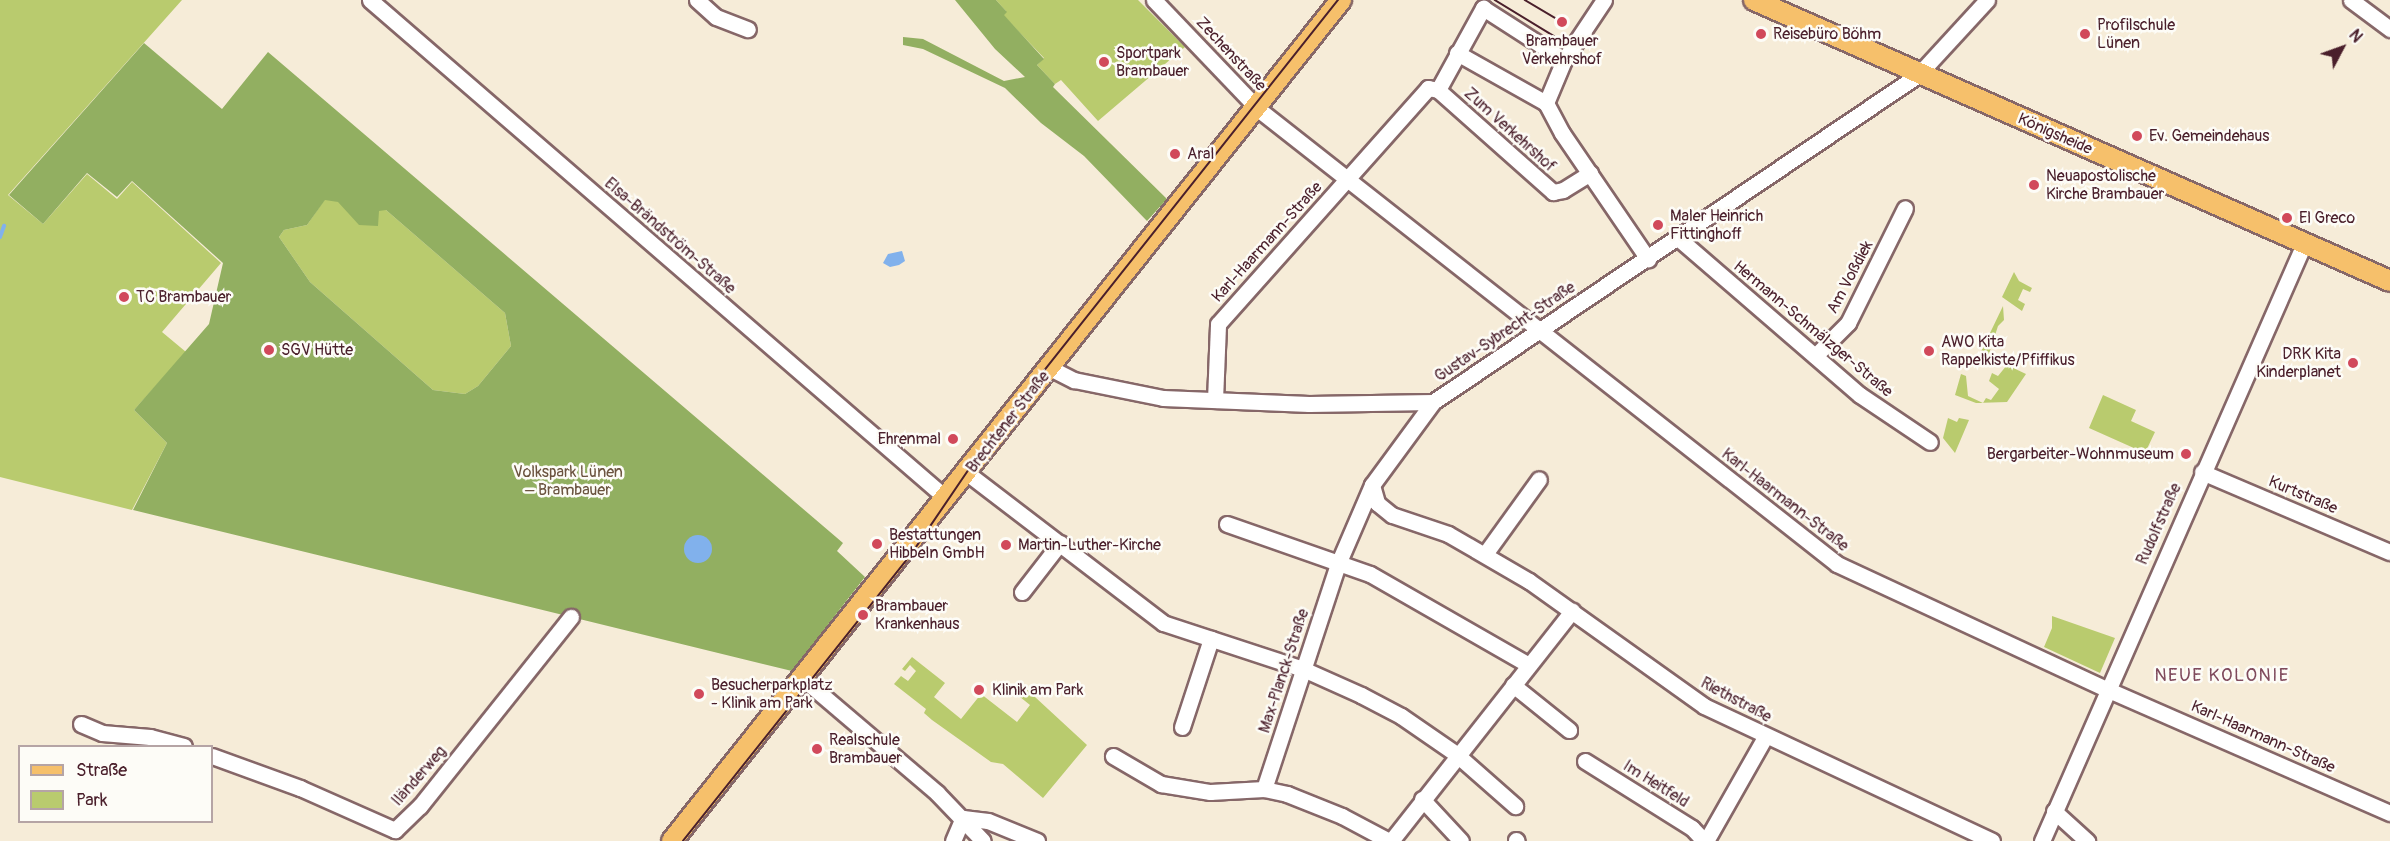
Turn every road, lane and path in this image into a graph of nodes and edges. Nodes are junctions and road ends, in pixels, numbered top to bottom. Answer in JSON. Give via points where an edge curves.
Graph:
{"nodes":[{"id":1,"x":370,"y":0,"type":"edge"},
{"id":2,"x":697,"y":0,"type":"edge"},
{"id":3,"x":1154,"y":0,"type":"edge"},
{"id":4,"x":1341,"y":0,"type":"edge"},
{"id":5,"x":1604,"y":0,"type":"edge"},
{"id":6,"x":1754,"y":0,"type":"edge"},
{"id":7,"x":1987,"y":0,"type":"edge"},
{"id":8,"x":2351,"y":0,"type":"edge"},
{"id":9,"x":748,"y":29,"type":"dead end"},
{"id":10,"x":2390,"y":29,"type":"edge"},
{"id":11,"x":1457,"y":53,"type":"junction"},
{"id":12,"x":1564,"y":60,"type":"junction"},
{"id":13,"x":1918,"y":75,"type":"junction"},
{"id":14,"x":1433,"y":89,"type":"junction"},
{"id":15,"x":1546,"y":103,"type":"junction"},
{"id":16,"x":1256,"y":108,"type":"junction"},
{"id":17,"x":1590,"y":173,"type":"junction"},
{"id":18,"x":1346,"y":180,"type":"junction"},
{"id":19,"x":1905,"y":208,"type":"dead end"},
{"id":20,"x":1678,"y":238,"type":"junction"},
{"id":21,"x":2304,"y":244,"type":"junction"},
{"id":22,"x":1648,"y":259,"type":"junction"},
{"id":23,"x":2390,"y":281,"type":"edge"},
{"id":24,"x":1536,"y":331,"type":"junction"},
{"id":25,"x":1815,"y":356,"type":"junction"},
{"id":26,"x":1050,"y":368,"type":"junction"},
{"id":27,"x":1215,"y":400,"type":"junction"},
{"id":28,"x":1433,"y":402,"type":"junction"},
{"id":29,"x":1930,"y":442,"type":"dead end"},
{"id":30,"x":2202,"y":472,"type":"junction"},
{"id":31,"x":967,"y":473,"type":"junction"},
{"id":32,"x":1539,"y":478,"type":"dead end"},
{"id":33,"x":1372,"y":485,"type":"junction"},
{"id":34,"x":946,"y":498,"type":"junction"},
{"id":35,"x":1227,"y":524,"type":"dead end"},
{"id":36,"x":1060,"y":543,"type":"junction"},
{"id":37,"x":2390,"y":552,"type":"edge"},
{"id":38,"x":1485,"y":554,"type":"junction"},
{"id":39,"x":1338,"y":564,"type":"junction"},
{"id":40,"x":1022,"y":592,"type":"dead end"},
{"id":41,"x":1572,"y":611,"type":"junction"},
{"id":42,"x":571,"y":617,"type":"dead end"},
{"id":43,"x":1211,"y":639,"type":"junction"},
{"id":44,"x":1529,"y":665,"type":"junction"},
{"id":45,"x":1303,"y":669,"type":"junction"},
{"id":46,"x":802,"y":678,"type":"junction"},
{"id":47,"x":1512,"y":685,"type":"junction"},
{"id":48,"x":2106,"y":689,"type":"junction"},
{"id":49,"x":81,"y":724,"type":"dead end"},
{"id":50,"x":1182,"y":727,"type":"dead end"},
{"id":51,"x":1569,"y":730,"type":"dead end"},
{"id":52,"x":1765,"y":737,"type":"junction"},
{"id":53,"x":177,"y":745,"type":"edge"},
{"id":54,"x":1456,"y":753,"type":"junction"},
{"id":55,"x":213,"y":756,"type":"edge"},
{"id":56,"x":1113,"y":756,"type":"dead end"},
{"id":57,"x":1585,"y":761,"type":"dead end"},
{"id":58,"x":1264,"y":789,"type":"junction"},
{"id":59,"x":1422,"y":799,"type":"junction"},
{"id":60,"x":1515,"y":806,"type":"dead end"},
{"id":61,"x":2054,"y":811,"type":"junction"},
{"id":62,"x":2390,"y":813,"type":"edge"},
{"id":63,"x":963,"y":818,"type":"junction"},
{"id":64,"x":672,"y":841,"type":"edge"},
{"id":65,"x":953,"y":841,"type":"edge"},
{"id":66,"x":983,"y":841,"type":"edge"},
{"id":67,"x":1037,"y":841,"type":"edge"},
{"id":68,"x":1390,"y":841,"type":"edge"},
{"id":69,"x":1461,"y":841,"type":"edge"},
{"id":70,"x":1705,"y":841,"type":"edge"},
{"id":71,"x":1992,"y":841,"type":"edge"},
{"id":72,"x":2042,"y":841,"type":"edge"},
{"id":73,"x":2087,"y":841,"type":"edge"}],
"edges":[{"from":1,"to":34,"type":"street","name":"Elsa-Brändström-Straße"},
{"from":2,"to":9,"type":"street","via":[[716,17]]},
{"from":3,"to":16,"type":"street","name":"Zechenstraße"},
{"from":4,"to":16,"type":"main road","name":"Brechtener Straße"},
{"from":5,"to":12,"type":"street"},
{"from":6,"to":13,"type":"main road","name":"Königsheide"},
{"from":7,"to":13,"type":"street","name":"Gustav-Sybrecht-Straße"},
{"from":8,"to":10,"type":"street"},
{"from":11,"to":12,"type":"street","name":"Zum Verkehrshof","via":[[1483,8]]},
{"from":11,"to":14,"type":"street","name":"Zum Verkehrshof"},
{"from":11,"to":15,"type":"street","name":"Zum Verkehrshof"},
{"from":12,"to":15,"type":"street"},
{"from":13,"to":20,"type":"street","name":"Gustav-Sybrecht-Straße"},
{"from":13,"to":21,"type":"main road","name":"Königsheide"},
{"from":14,"to":17,"type":"street","name":"Zum Verkehrshof","via":[[1553,192]]},
{"from":14,"to":18,"type":"street","name":"Karl-Haarmann-Straße"},
{"from":15,"to":17,"type":"street","name":"Zum Verkehrshof","via":[[1549,114]]},
{"from":16,"to":18,"type":"street","name":"Karl-Haarmann-Straße"},
{"from":16,"to":26,"type":"main road","name":"Brechtener Straße"},
{"from":17,"to":22,"type":"street","name":"Zum Verkehrshof"},
{"from":18,"to":24,"type":"street","name":"Karl-Haarmann-Straße"},
{"from":18,"to":27,"type":"street","name":"Karl-Haarmann-Straße","via":[[1218,324]]},
{"from":19,"to":25,"type":"street","name":"Am Voßdiek","via":[[1848,323]]},
{"from":20,"to":22,"type":"street","name":"Gustav-Sybrecht-Straße"},
{"from":20,"to":25,"type":"street","name":"Hermann-Schmälzger-Straße"},
{"from":21,"to":23,"type":"main road","name":"Königsheide"},
{"from":21,"to":30,"type":"street","name":"Rudolfstraße"},
{"from":22,"to":24,"type":"street","name":"Gustav-Sybrecht-Straße"},
{"from":24,"to":28,"type":"street","name":"Gustav-Sybrecht-Straße"},
{"from":24,"to":48,"type":"street","name":"Karl-Haarmann-Straße","via":[[1837,564]]},
{"from":25,"to":29,"type":"street","name":"Hermann-Schmälzger-Straße","via":[[1860,395]]},
{"from":26,"to":27,"type":"street","name":"Gustav-Sybrecht-Straße","via":[[1099,386],[1163,398]]},
{"from":26,"to":31,"type":"main road","name":"Brechtener Straße"},
{"from":27,"to":28,"type":"street","name":"Gustav-Sybrecht-Straße"},
{"from":28,"to":33,"type":"street","name":"Max-Planck-Straße"},
{"from":30,"to":37,"type":"street","name":"Kurtstraße"},
{"from":30,"to":48,"type":"street","name":"Rudolfstraße"},
{"from":31,"to":34,"type":"main road","name":"Brechtener Straße"},
{"from":31,"to":36,"type":"street"},
{"from":32,"to":38,"type":"street"},
{"from":33,"to":38,"type":"street","name":"Riethstraße","via":[[1377,503],[1392,514],[1448,534]]},
{"from":33,"to":39,"type":"street","name":"Max-Planck-Straße"},
{"from":34,"to":46,"type":"main road","name":"Brechtener Straße"},
{"from":35,"to":39,"type":"street"},
{"from":36,"to":40,"type":"street"},
{"from":36,"to":43,"type":"street","via":[[1163,623]]},
{"from":38,"to":41,"type":"street","name":"Riethstraße"},
{"from":39,"to":44,"type":"street","via":[[1370,574]]},
{"from":39,"to":45,"type":"street","name":"Max-Planck-Straße"},
{"from":41,"to":44,"type":"street"},
{"from":41,"to":52,"type":"street","name":"Riethstraße","via":[[1704,706]]},
{"from":42,"to":55,"type":"street","name":"Iländerweg","via":[[420,806],[395,830],[300,788]]},
{"from":43,"to":45,"type":"street"},
{"from":43,"to":50,"type":"street"},
{"from":44,"to":47,"type":"street"},
{"from":45,"to":54,"type":"street","via":[[1401,716]]},
{"from":45,"to":58,"type":"street","name":"Max-Planck-Straße"},
{"from":46,"to":63,"type":"street"},
{"from":46,"to":64,"type":"main road","name":"Brechtener Straße"},
{"from":47,"to":51,"type":"street"},
{"from":47,"to":54,"type":"street"},
{"from":48,"to":61,"type":"street"},
{"from":48,"to":62,"type":"street","name":"Karl-Haarmann-Straße"},
{"from":49,"to":53,"type":"street","via":[[102,733],[150,737]]},
{"from":52,"to":70,"type":"street","name":"Im Heitfeld"},
{"from":52,"to":71,"type":"street","name":"Riethstraße"},
{"from":54,"to":59,"type":"street"},
{"from":54,"to":60,"type":"street"},
{"from":56,"to":58,"type":"street","via":[[1161,784],[1210,792]]},
{"from":57,"to":70,"type":"street","name":"Im Heitfeld","via":[[1692,828]]},
{"from":58,"to":68,"type":"street","via":[[1342,816]]},
{"from":59,"to":68,"type":"street"},
{"from":59,"to":69,"type":"street"},
{"from":61,"to":72,"type":"street"},
{"from":61,"to":73,"type":"street"},
{"from":63,"to":65,"type":"street"},
{"from":63,"to":66,"type":"street"},
{"from":63,"to":67,"type":"street","via":[[975,817]]}]}
